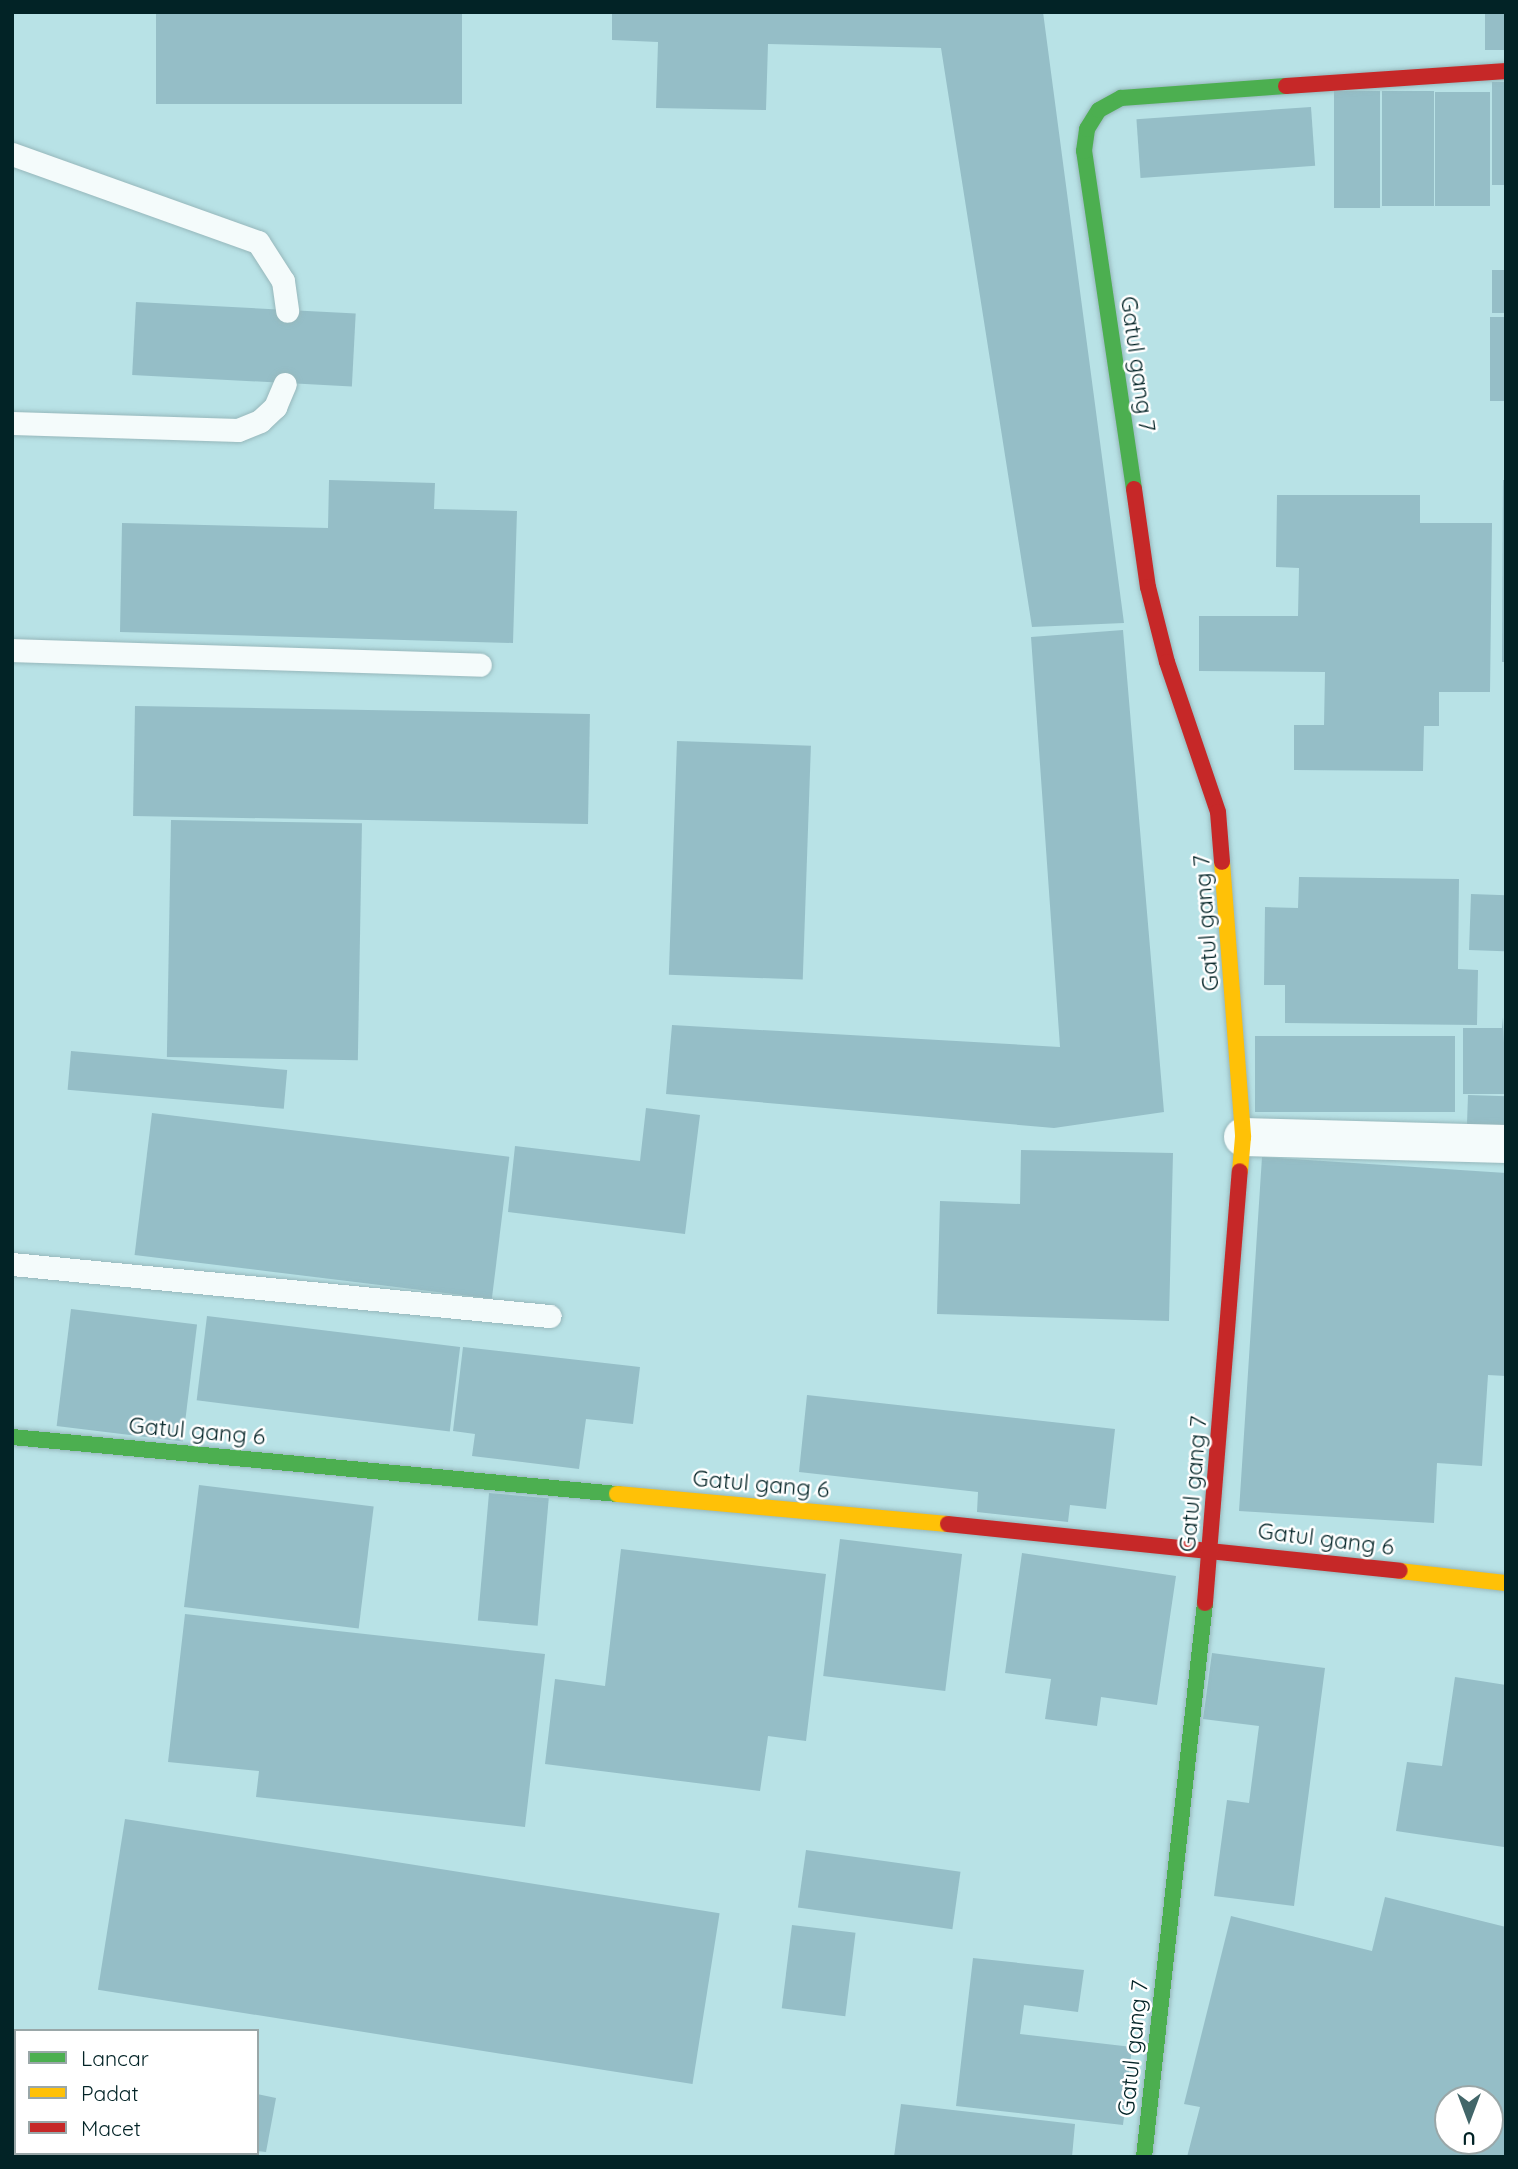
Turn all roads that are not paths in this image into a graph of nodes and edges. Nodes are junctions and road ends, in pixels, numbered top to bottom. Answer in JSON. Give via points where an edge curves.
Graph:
{"nodes":[{"id":1,"x":1506,"y":71,"type":"edge"},
{"id":2,"x":12,"y":154,"type":"edge"},
{"id":3,"x":286,"y":311,"type":"dead end"},
{"id":4,"x":285,"y":384,"type":"dead end"},
{"id":5,"x":12,"y":423,"type":"edge"},
{"id":6,"x":12,"y":650,"type":"edge"},
{"id":7,"x":480,"y":665,"type":"dead end"},
{"id":8,"x":1243,"y":1137,"type":"junction"},
{"id":9,"x":1506,"y":1144,"type":"edge"},
{"id":10,"x":12,"y":1264,"type":"edge"},
{"id":11,"x":549,"y":1316,"type":"dead end"},
{"id":12,"x":12,"y":1437,"type":"edge"},
{"id":13,"x":1211,"y":1549,"type":"junction"},
{"id":14,"x":1506,"y":1583,"type":"edge"},
{"id":15,"x":1144,"y":2157,"type":"edge"}],
"edges":[{"from":1,"to":8,"type":"street","name":"Gatul gang 7","via":[[1121,98],[1099,110],[1087,129],[1084,151],[1151,600],[1218,812]]},
{"from":2,"to":3,"type":"lane","via":[[258,242],[283,281]]},
{"from":4,"to":5,"type":"lane","via":[[275,407],[260,421],[238,430]]},
{"from":6,"to":7,"type":"lane"},
{"from":8,"to":9,"type":"street"},
{"from":8,"to":13,"type":"street","name":"Gatul gang 7"},
{"from":10,"to":11,"type":"lane"},
{"from":12,"to":13,"type":"street","name":"Gatul gang 6"},
{"from":13,"to":14,"type":"street","name":"Gatul gang 6"},
{"from":13,"to":15,"type":"street","name":"Gatul gang 7"}]}
